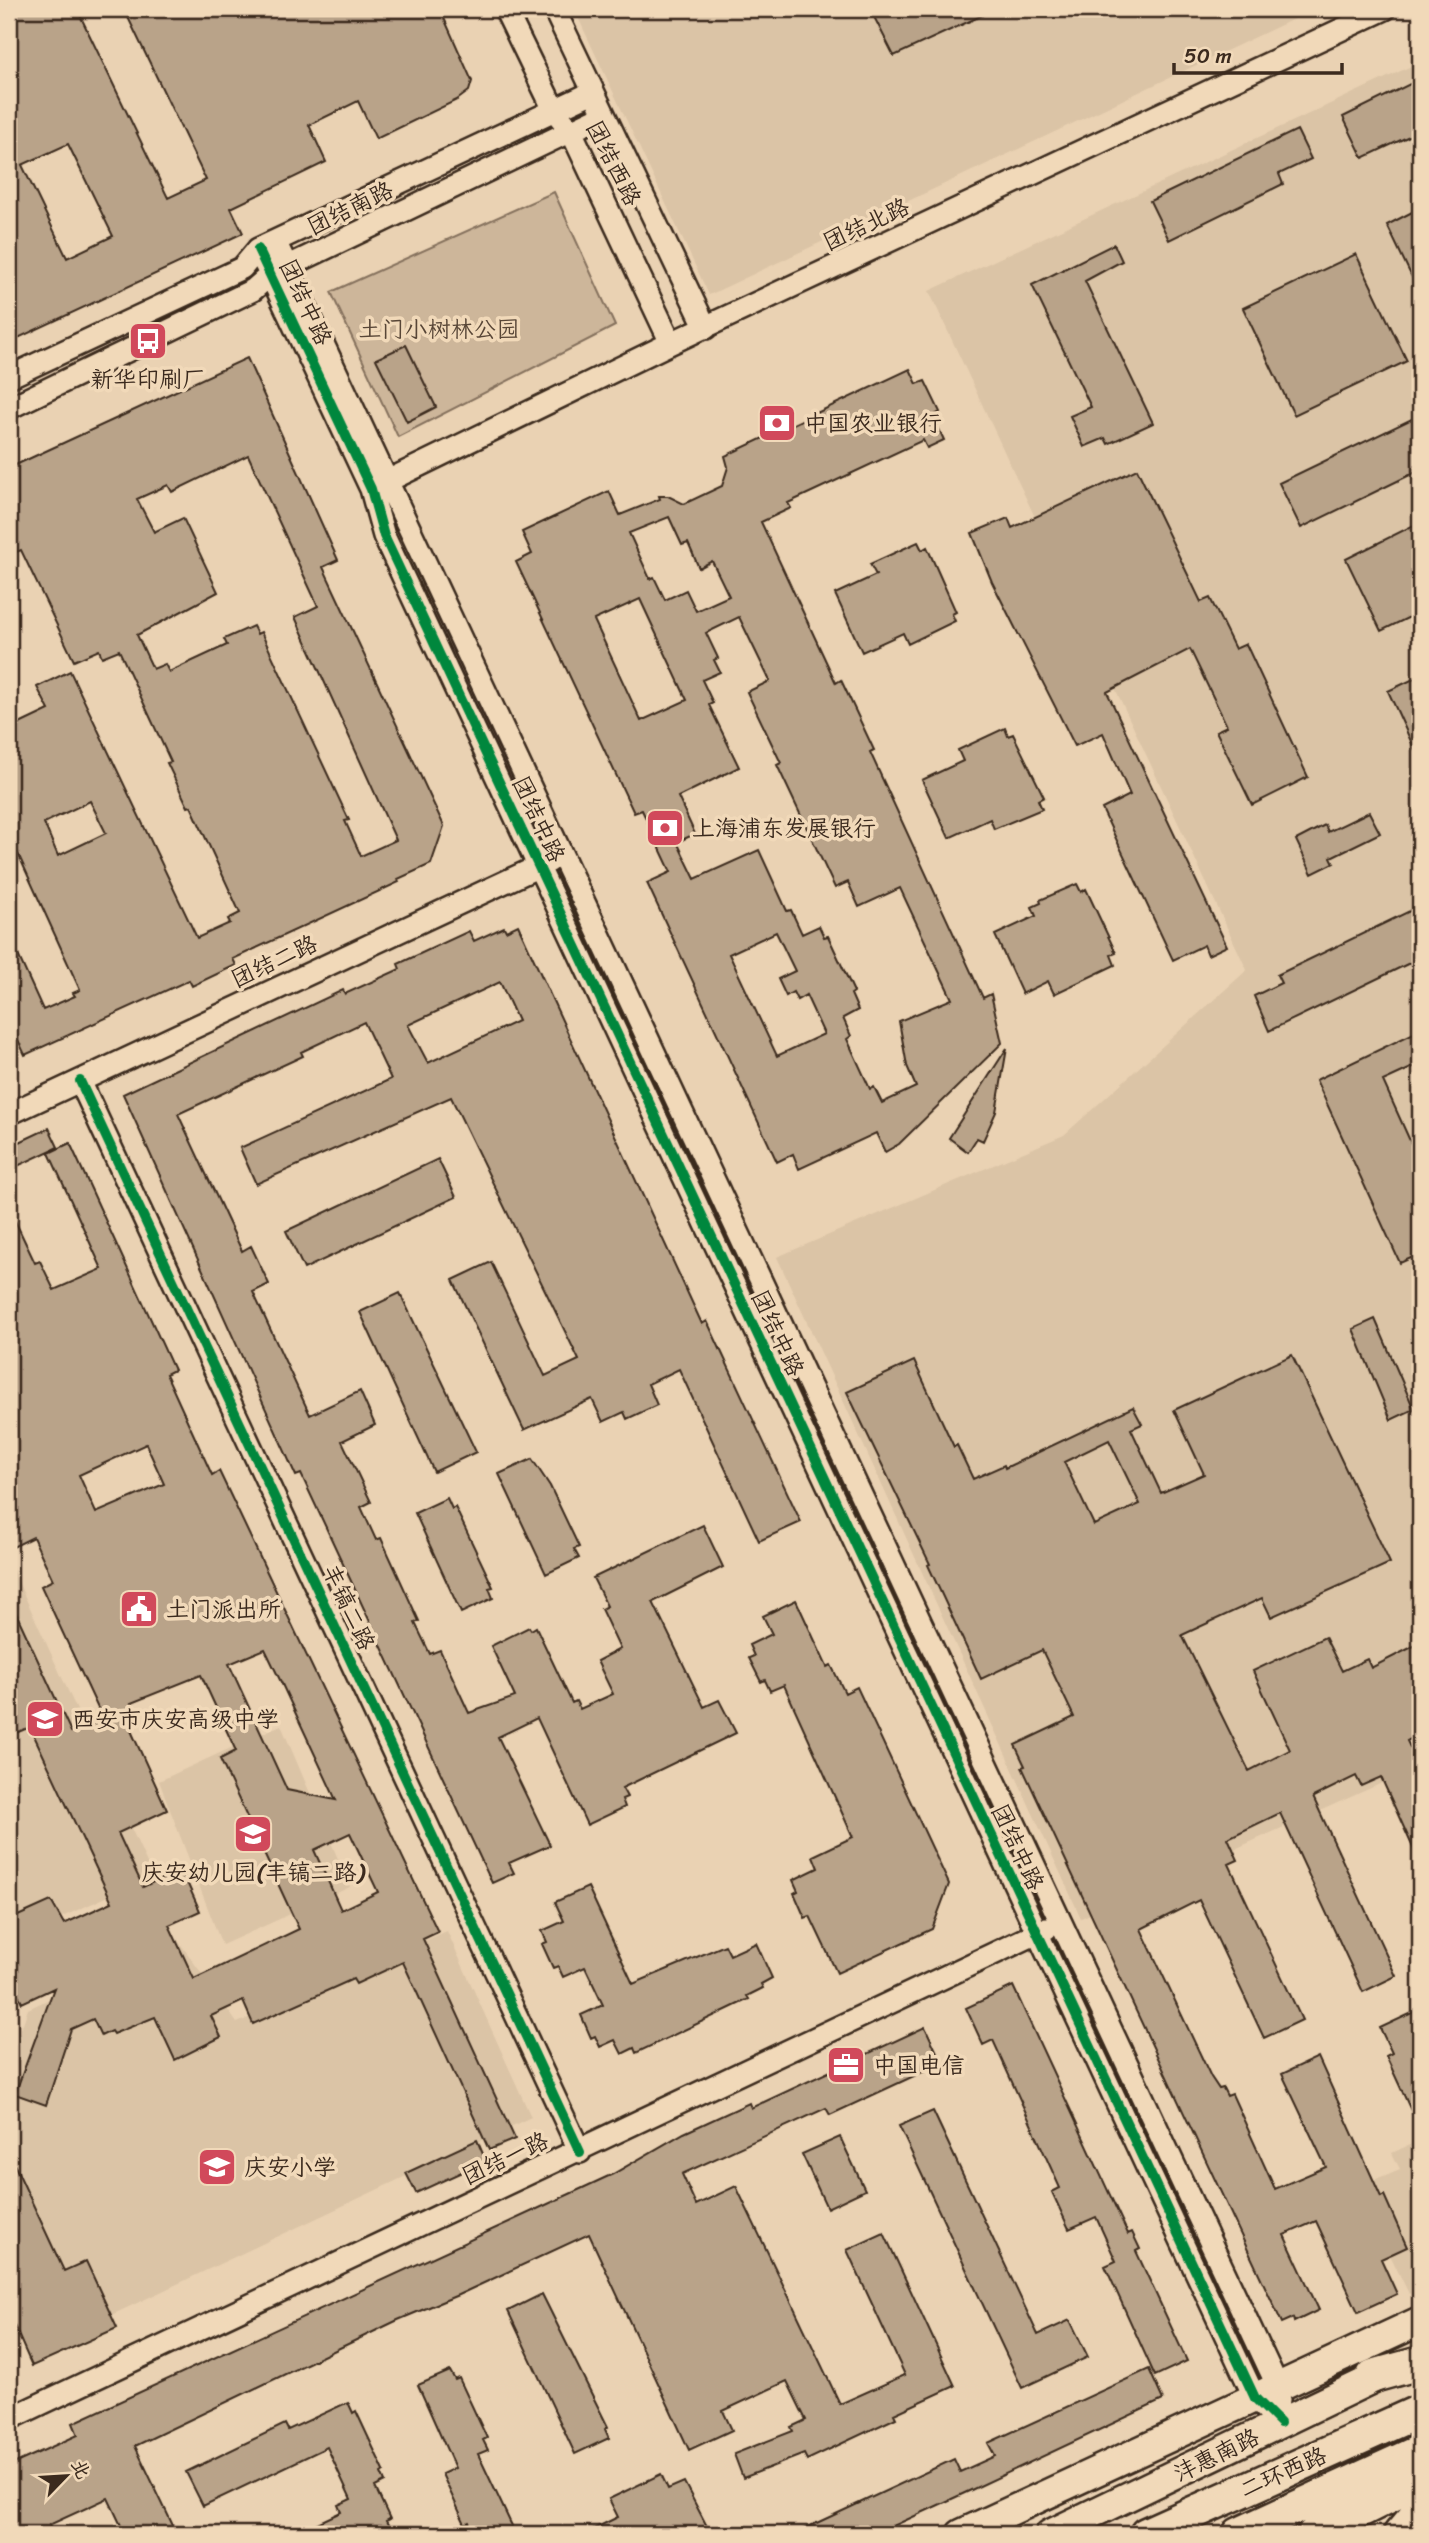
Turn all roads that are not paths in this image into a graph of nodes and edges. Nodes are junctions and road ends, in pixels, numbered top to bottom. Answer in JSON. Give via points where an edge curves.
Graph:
{"nodes":[{"id":1,"x":505,"y":9,"type":"edge"},
{"id":2,"x":554,"y":9,"type":"edge"},
{"id":3,"x":1385,"y":9,"type":"edge"},
{"id":4,"x":593,"y":92,"type":"junction"},
{"id":5,"x":554,"y":110,"type":"junction"},
{"id":6,"x":604,"y":115,"type":"junction"},
{"id":7,"x":571,"y":131,"type":"junction"},
{"id":8,"x":267,"y":245,"type":"junction"},
{"id":9,"x":279,"y":271,"type":"junction"},
{"id":10,"x":706,"y":328,"type":"junction"},
{"id":11,"x":671,"y":343,"type":"junction"},
{"id":12,"x":9,"y":377,"type":"edge"},
{"id":13,"x":9,"y":408,"type":"edge"},
{"id":14,"x":379,"y":485,"type":"junction"},
{"id":15,"x":561,"y":855,"type":"junction"},
{"id":16,"x":538,"y":866,"type":"junction"},
{"id":17,"x":80,"y":1081,"type":"junction"},
{"id":18,"x":9,"y":1114,"type":"edge"},
{"id":19,"x":1061,"y":1923,"type":"junction"},
{"id":20,"x":1036,"y":1934,"type":"junction"},
{"id":21,"x":579,"y":2152,"type":"junction"},
{"id":22,"x":1420,"y":2321,"type":"edge"},
{"id":23,"x":1420,"y":2360,"type":"edge"},
{"id":24,"x":1373,"y":2376,"type":"joint"},
{"id":25,"x":1266,"y":2393,"type":"junction"},
{"id":26,"x":1420,"y":2411,"type":"edge"},
{"id":27,"x":9,"y":2418,"type":"edge"},
{"id":28,"x":1280,"y":2423,"type":"junction"},
{"id":29,"x":1420,"y":2451,"type":"edge"},
{"id":30,"x":1420,"y":2481,"type":"edge"},
{"id":31,"x":1420,"y":2511,"type":"edge"},
{"id":32,"x":1154,"y":2530,"type":"edge"},
{"id":33,"x":961,"y":2534,"type":"edge"},
{"id":34,"x":1050,"y":2534,"type":"edge"},
{"id":35,"x":1238,"y":2534,"type":"edge"},
{"id":36,"x":1314,"y":2534,"type":"edge"},
{"id":37,"x":1400,"y":2534,"type":"edge"}],
"edges":[{"from":1,"to":5,"type":"street","name":"团结西路"},
{"from":2,"to":4,"type":"street","name":"团结西路"},
{"from":3,"to":10,"type":"street","name":"团结北路"},
{"from":4,"to":5,"type":"street","name":"团结南路"},
{"from":4,"to":6,"type":"street","name":"团结西路"},
{"from":5,"to":7,"type":"street","name":"团结西路"},
{"from":5,"to":8,"type":"street","name":"团结南路"},
{"from":6,"to":7,"type":"street","name":"团结南路"},
{"from":6,"to":10,"type":"street","name":"团结西路"},
{"from":7,"to":9,"type":"street","name":"团结南路"},
{"from":7,"to":11,"type":"street","name":"团结西路"},
{"from":8,"to":9,"type":"street","name":"团结中路"},
{"from":8,"to":12,"type":"street","name":"团结南路","via":[[242,268]]},
{"from":9,"to":13,"type":"street","name":"团结南路","via":[[253,290]]},
{"from":9,"to":14,"type":"street","name":"团结中路"},
{"from":10,"to":11,"type":"street","name":"团结北路"},
{"from":11,"to":14,"type":"street","name":"团结北路"},
{"from":14,"to":15,"type":"street","name":"团结中路"},
{"from":14,"to":16,"type":"street","name":"团结中路","via":[[384,536]]},
{"from":15,"to":16,"type":"street","name":"团结二路"},
{"from":15,"to":19,"type":"street","name":"团结中路"},
{"from":16,"to":17,"type":"street","name":"团结二路"},
{"from":16,"to":20,"type":"street","name":"团结中路"},
{"from":17,"to":18,"type":"street","name":"团结二路"},
{"from":17,"to":21,"type":"street","name":"丰镐二路"},
{"from":19,"to":20,"type":"street","name":"团结一路"},
{"from":19,"to":25,"type":"street","name":"团结中路"},
{"from":20,"to":21,"type":"street","name":"团结一路"},
{"from":20,"to":25,"type":"street","name":"团结中路"},
{"from":21,"to":27,"type":"street","name":"团结一路"},
{"from":22,"to":25,"type":"main road"},
{"from":23,"to":24,"type":"highway"},
{"from":24,"to":28,"type":"main road","name":"沣惠南路"},
{"from":25,"to":28,"type":"street","name":"团结中路"},
{"from":25,"to":33,"type":"main road"},
{"from":26,"to":32,"type":"highway","name":"二环西路"},
{"from":28,"to":34,"type":"main road","name":"沣惠南路"},
{"from":29,"to":35,"type":"highway","name":"二环西路"},
{"from":30,"to":36,"type":"highway"},
{"from":31,"to":37,"type":"highway"}]}
